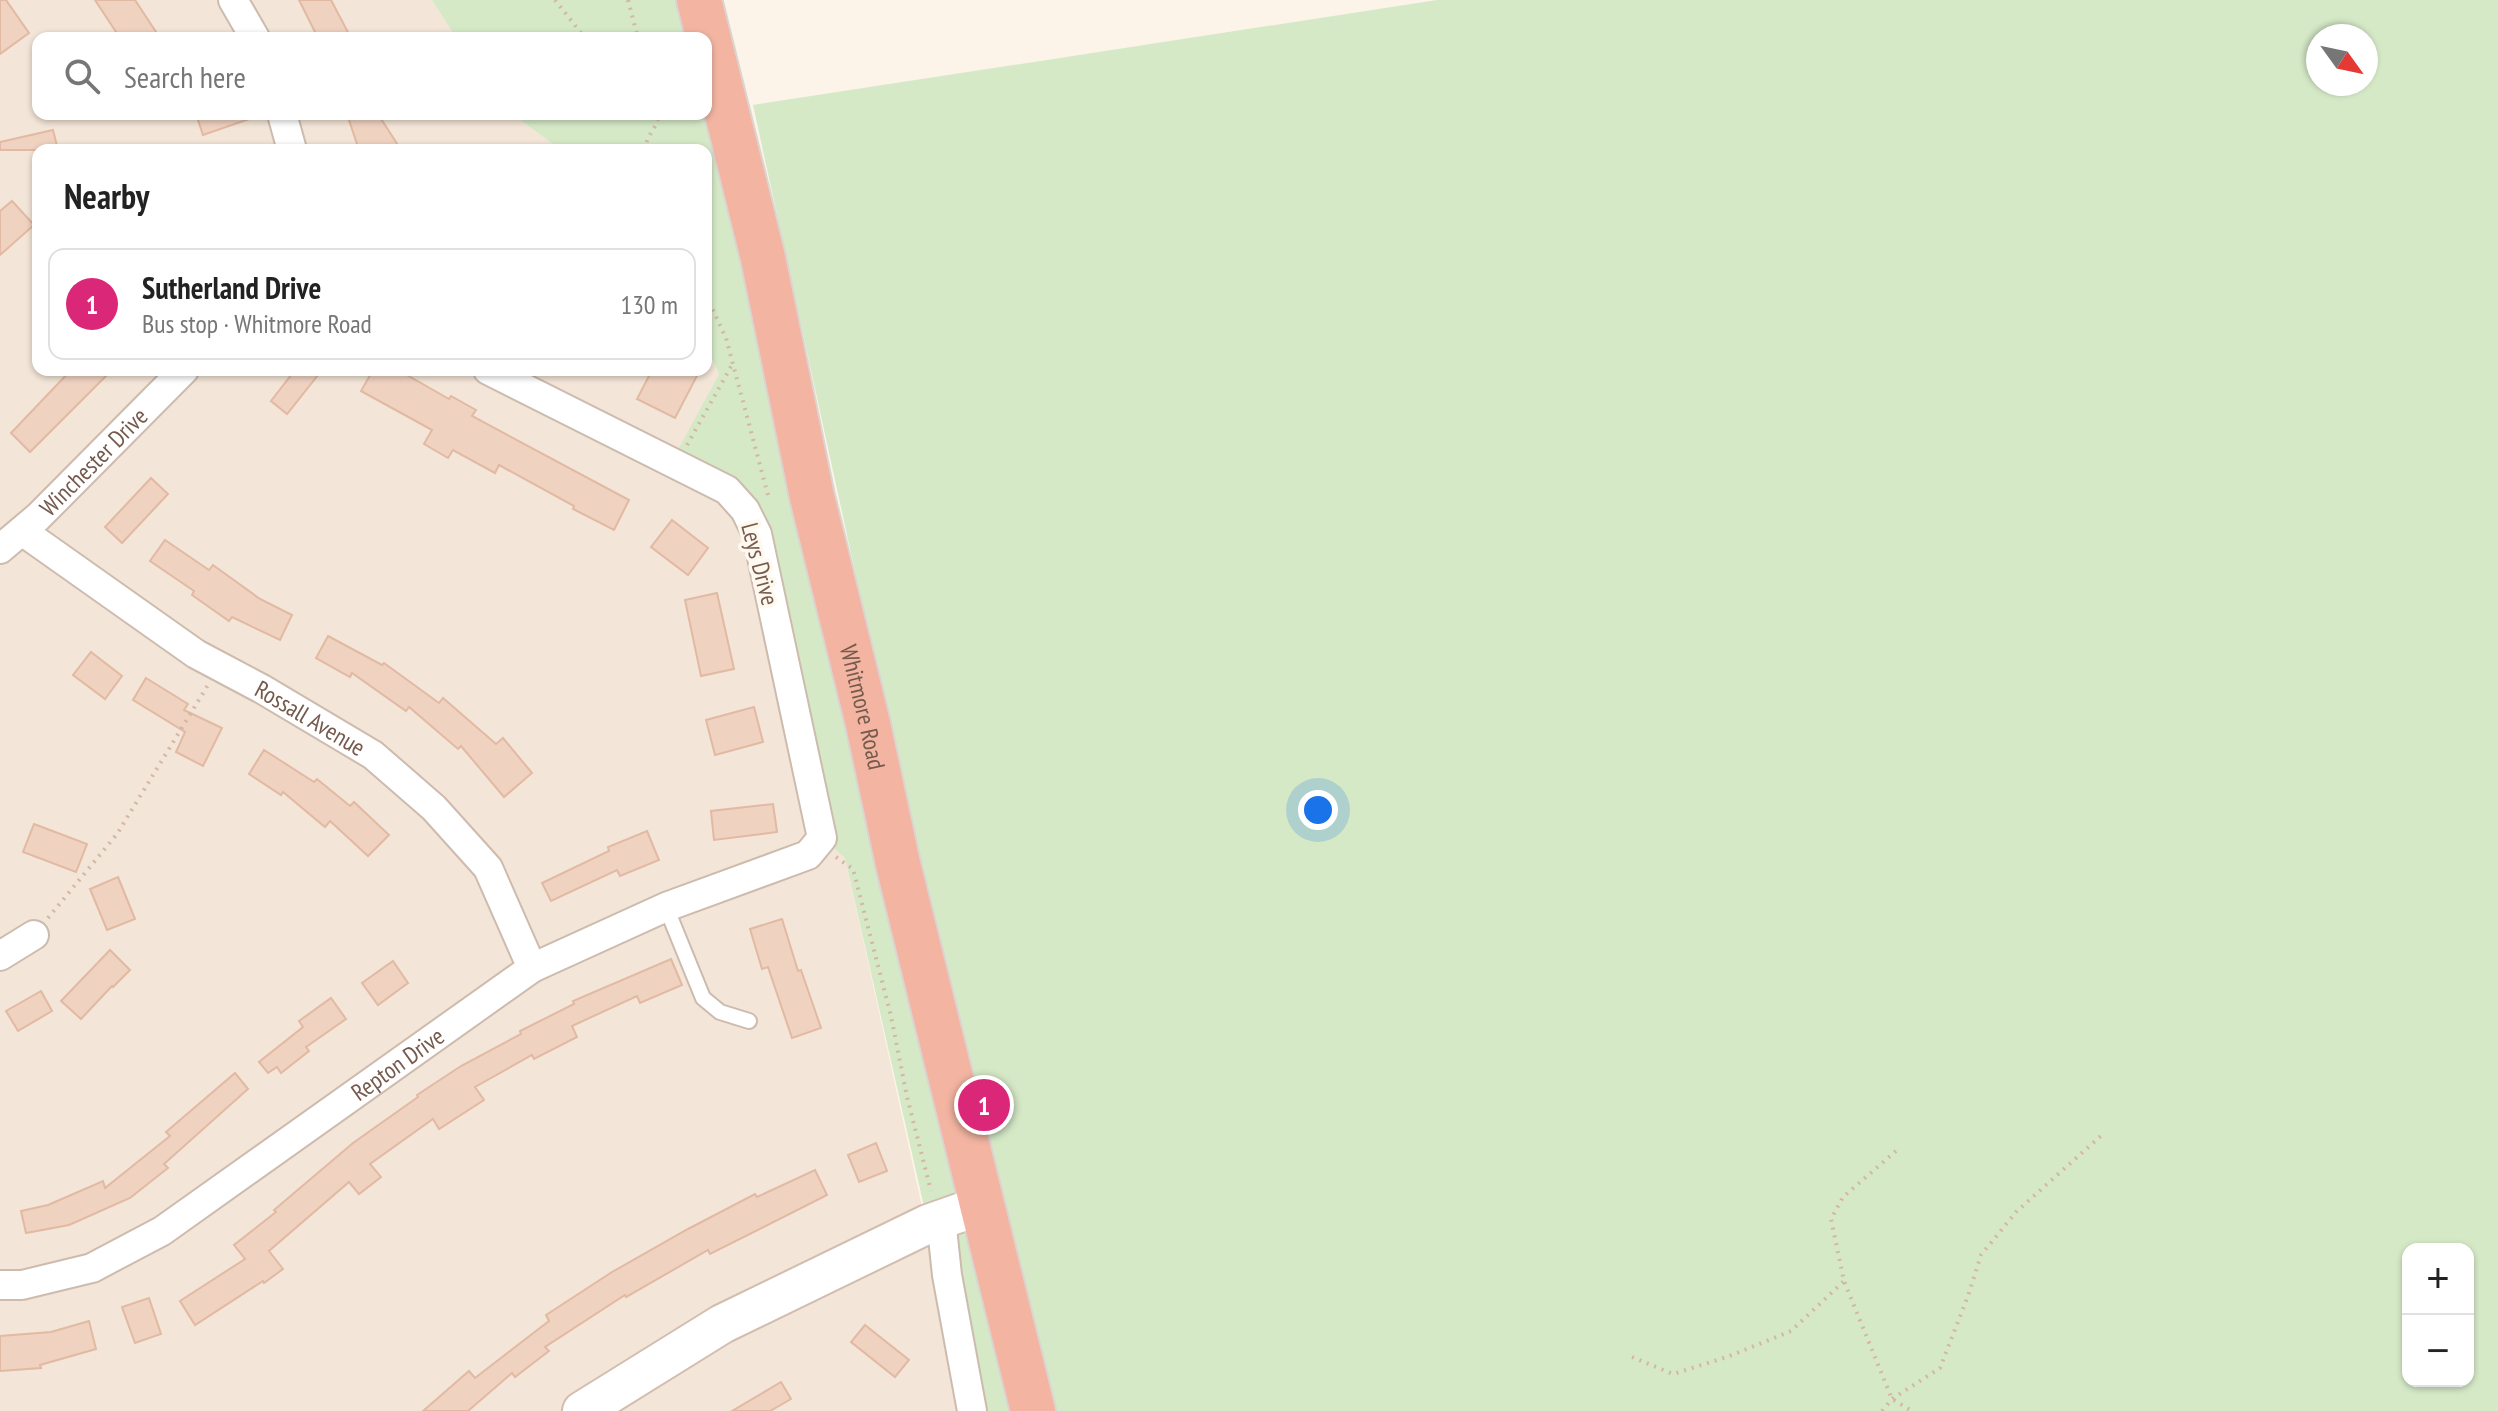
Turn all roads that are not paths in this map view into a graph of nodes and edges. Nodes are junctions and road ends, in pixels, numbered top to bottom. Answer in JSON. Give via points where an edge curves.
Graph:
{"nodes":[{"id":1,"x":233,"y":0,"type":"edge"},
{"id":2,"x":699,"y":0,"type":"edge"},
{"id":3,"x":252,"y":32,"type":"edge"},
{"id":4,"x":707,"y":32,"type":"edge"},
{"id":5,"x":712,"y":52,"type":"edge"},
{"id":6,"x":284,"y":120,"type":"edge"},
{"id":7,"x":290,"y":144,"type":"edge"},
{"id":8,"x":178,"y":376,"type":"edge"},
{"id":9,"x":500,"y":376,"type":"edge"},
{"id":10,"x":22,"y":531,"type":"junction"},
{"id":11,"x":0,"y":549,"type":"edge"},
{"id":12,"x":813,"y":848,"type":"joint"},
{"id":13,"x":666,"y":907,"type":"junction"},
{"id":14,"x":34,"y":935,"type":"road end"},
{"id":15,"x":0,"y":956,"type":"edge"},
{"id":16,"x":532,"y":968,"type":"junction"},
{"id":17,"x":749,"y":1021,"type":"dead end"},
{"id":18,"x":982,"y":1205,"type":"junction"},
{"id":19,"x":941,"y":1219,"type":"junction"},
{"id":20,"x":0,"y":1285,"type":"edge"},
{"id":21,"x":582,"y":1411,"type":"edge"},
{"id":22,"x":972,"y":1411,"type":"edge"},
{"id":23,"x":1033,"y":1411,"type":"edge"}],
"edges":[{"from":1,"to":3,"type":"street"},
{"from":2,"to":4,"type":"highway","name":"Whitmore Road"},
{"from":5,"to":18,"type":"highway","name":"Whitmore Road","via":[[763,258],[812,497]]},
{"from":6,"to":7,"type":"street"},
{"from":8,"to":10,"type":"street","name":"Winchester Drive"},
{"from":9,"to":12,"type":"street","name":"Leys Drive","via":[[727,490],[745,510],[755,530],[822,838]]},
{"from":10,"to":11,"type":"street","name":"Winchester Drive"},
{"from":10,"to":16,"type":"street","name":"Rossall Avenue","via":[[196,654],[373,755],[434,808],[488,868]]},
{"from":12,"to":13,"type":"street","name":"Repton Drive"},
{"from":13,"to":16,"type":"street","name":"Repton Drive"},
{"from":13,"to":17,"type":"lane","via":[[703,998],[720,1012]]},
{"from":14,"to":15,"type":"street"},
{"from":16,"to":20,"type":"street","name":"Repton Drive","via":[[162,1231],[92,1268]]},
{"from":18,"to":19,"type":"street"},
{"from":18,"to":23,"type":"highway","name":"Whitmore Road"},
{"from":19,"to":21,"type":"street","via":[[722,1324]]},
{"from":19,"to":22,"type":"street"}]}
